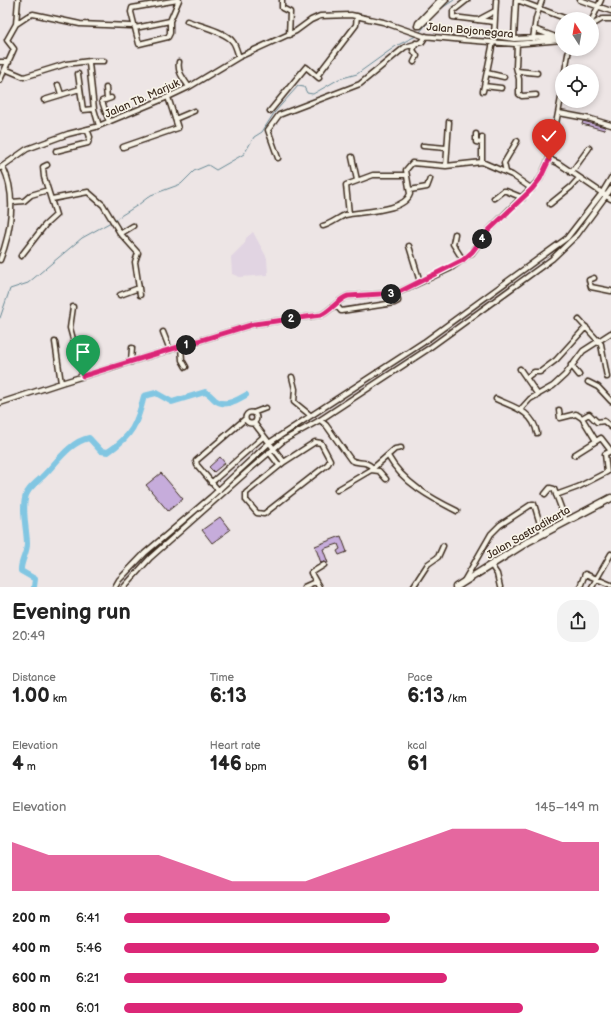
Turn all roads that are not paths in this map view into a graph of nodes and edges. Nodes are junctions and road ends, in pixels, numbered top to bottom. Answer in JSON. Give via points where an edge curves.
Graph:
{"nodes":[{"id":1,"x":18,"y":0,"type":"edge"},
{"id":2,"x":178,"y":0,"type":"edge"},
{"id":3,"x":282,"y":0,"type":"edge"},
{"id":4,"x":431,"y":0,"type":"edge"},
{"id":5,"x":446,"y":0,"type":"edge"},
{"id":6,"x":467,"y":0,"type":"edge"},
{"id":7,"x":496,"y":0,"type":"edge"},
{"id":8,"x":517,"y":0,"type":"edge"},
{"id":9,"x":542,"y":0,"type":"edge"},
{"id":10,"x":580,"y":0,"type":"edge"},
{"id":11,"x":601,"y":0,"type":"edge"},
{"id":12,"x":438,"y":3,"type":"edge"},
{"id":13,"x":598,"y":6,"type":"junction"},
{"id":14,"x":539,"y":9,"type":"junction"},
{"id":15,"x":495,"y":11,"type":"junction"},
{"id":16,"x":611,"y":11,"type":"edge"},
{"id":17,"x":595,"y":12,"type":"edge"},
{"id":18,"x":555,"y":15,"type":"edge"},
{"id":19,"x":357,"y":16,"type":"junction"},
{"id":20,"x":611,"y":19,"type":"edge"},
{"id":21,"x":478,"y":20,"type":"junction"},
{"id":22,"x":170,"y":21,"type":"junction"},
{"id":23,"x":187,"y":21,"type":"dead end"},
{"id":24,"x":599,"y":21,"type":"edge"},
{"id":25,"x":494,"y":22,"type":"junction"},
{"id":26,"x":16,"y":24,"type":"junction"},
{"id":27,"x":133,"y":27,"type":"junction"},
{"id":28,"x":534,"y":29,"type":"junction"},
{"id":29,"x":289,"y":35,"type":"junction"},
{"id":30,"x":425,"y":36,"type":"junction"},
{"id":31,"x":555,"y":37,"type":"joint"},
{"id":32,"x":514,"y":39,"type":"junction"},
{"id":33,"x":533,"y":39,"type":"junction"},
{"id":34,"x":555,"y":41,"type":"edge"},
{"id":35,"x":493,"y":42,"type":"junction"},
{"id":36,"x":416,"y":43,"type":"junction"},
{"id":37,"x":517,"y":44,"type":"junction"},
{"id":38,"x":239,"y":57,"type":"junction"},
{"id":39,"x":90,"y":61,"type":"junction"},
{"id":40,"x":104,"y":61,"type":"dead end"},
{"id":41,"x":0,"y":62,"type":"edge"},
{"id":42,"x":9,"y":62,"type":"junction"},
{"id":43,"x":179,"y":62,"type":"dead end"},
{"id":44,"x":414,"y":62,"type":"dead end"},
{"id":45,"x":5,"y":69,"type":"junction"},
{"id":46,"x":517,"y":71,"type":"junction"},
{"id":47,"x":486,"y":73,"type":"junction"},
{"id":48,"x":537,"y":73,"type":"dead end"},
{"id":49,"x":78,"y":74,"type":"dead end"},
{"id":50,"x":504,"y":76,"type":"dead end"},
{"id":51,"x":0,"y":80,"type":"edge"},
{"id":52,"x":58,"y":85,"type":"dead end"},
{"id":53,"x":190,"y":87,"type":"junction"},
{"id":54,"x":106,"y":88,"type":"dead end"},
{"id":55,"x":501,"y":88,"type":"dead end"},
{"id":56,"x":80,"y":89,"type":"junction"},
{"id":57,"x":60,"y":94,"type":"junction"},
{"id":58,"x":536,"y":95,"type":"dead end"},
{"id":59,"x":168,"y":97,"type":"junction"},
{"id":60,"x":44,"y":100,"type":"dead end"},
{"id":61,"x":560,"y":108,"type":"edge"},
{"id":62,"x":94,"y":109,"type":"junction"},
{"id":63,"x":194,"y":111,"type":"dead end"},
{"id":64,"x":270,"y":111,"type":"dead end"},
{"id":65,"x":559,"y":113,"type":"junction"},
{"id":66,"x":175,"y":119,"type":"junction"},
{"id":67,"x":109,"y":122,"type":"junction"},
{"id":68,"x":449,"y":122,"type":"dead end"},
{"id":69,"x":611,"y":125,"type":"edge"},
{"id":70,"x":99,"y":126,"type":"junction"},
{"id":71,"x":88,"y":129,"type":"junction"},
{"id":72,"x":476,"y":134,"type":"dead end"},
{"id":73,"x":482,"y":137,"type":"dead end"},
{"id":74,"x":517,"y":142,"type":"dead end"},
{"id":75,"x":482,"y":143,"type":"junction"},
{"id":76,"x":423,"y":146,"type":"dead end"},
{"id":77,"x":123,"y":147,"type":"dead end"},
{"id":78,"x":446,"y":148,"type":"junction"},
{"id":79,"x":588,"y":148,"type":"dead end"},
{"id":80,"x":56,"y":151,"type":"dead end"},
{"id":81,"x":352,"y":157,"type":"dead end"},
{"id":82,"x":278,"y":158,"type":"dead end"},
{"id":83,"x":549,"y":160,"type":"junction"},
{"id":84,"x":482,"y":162,"type":"junction"},
{"id":85,"x":48,"y":165,"type":"dead end"},
{"id":86,"x":446,"y":166,"type":"junction"},
{"id":87,"x":2,"y":167,"type":"edge"},
{"id":88,"x":506,"y":173,"type":"junction"},
{"id":89,"x":571,"y":173,"type":"junction"},
{"id":90,"x":406,"y":175,"type":"junction"},
{"id":91,"x":578,"y":178,"type":"junction"},
{"id":92,"x":611,"y":178,"type":"edge"},
{"id":93,"x":430,"y":179,"type":"dead end"},
{"id":94,"x":357,"y":180,"type":"junction"},
{"id":95,"x":532,"y":189,"type":"junction"},
{"id":96,"x":611,"y":189,"type":"edge"},
{"id":97,"x":48,"y":190,"type":"junction"},
{"id":98,"x":410,"y":190,"type":"junction"},
{"id":99,"x":602,"y":193,"type":"junction"},
{"id":100,"x":609,"y":197,"type":"edge"},
{"id":101,"x":494,"y":198,"type":"dead end"},
{"id":102,"x":523,"y":198,"type":"junction"},
{"id":103,"x":52,"y":199,"type":"junction"},
{"id":104,"x":12,"y":202,"type":"junction"},
{"id":105,"x":550,"y":204,"type":"dead end"},
{"id":106,"x":349,"y":214,"type":"junction"},
{"id":107,"x":133,"y":226,"type":"dead end"},
{"id":108,"x":323,"y":226,"type":"dead end"},
{"id":109,"x":120,"y":234,"type":"junction"},
{"id":110,"x":455,"y":234,"type":"dead end"},
{"id":111,"x":409,"y":246,"type":"dead end"},
{"id":112,"x":21,"y":256,"type":"dead end"},
{"id":113,"x":0,"y":260,"type":"edge"},
{"id":114,"x":463,"y":260,"type":"junction"},
{"id":115,"x":594,"y":278,"type":"dead end"},
{"id":116,"x":420,"y":282,"type":"junction"},
{"id":117,"x":139,"y":288,"type":"junction"},
{"id":118,"x":611,"y":291,"type":"edge"},
{"id":119,"x":397,"y":293,"type":"junction"},
{"id":120,"x":120,"y":295,"type":"dead end"},
{"id":121,"x":140,"y":295,"type":"dead end"},
{"id":122,"x":336,"y":305,"type":"junction"},
{"id":123,"x":73,"y":307,"type":"dead end"},
{"id":124,"x":579,"y":320,"type":"dead end"},
{"id":125,"x":586,"y":327,"type":"junction"},
{"id":126,"x":164,"y":332,"type":"dead end"},
{"id":127,"x":611,"y":333,"type":"edge"},
{"id":128,"x":427,"y":340,"type":"junction"},
{"id":129,"x":600,"y":340,"type":"junction"},
{"id":130,"x":55,"y":342,"type":"dead end"},
{"id":131,"x":181,"y":347,"type":"junction"},
{"id":132,"x":430,"y":347,"type":"junction"},
{"id":133,"x":132,"y":348,"type":"dead end"},
{"id":134,"x":170,"y":350,"type":"junction"},
{"id":135,"x":131,"y":362,"type":"junction"},
{"id":136,"x":571,"y":365,"type":"junction"},
{"id":137,"x":186,"y":367,"type":"dead end"},
{"id":138,"x":520,"y":369,"type":"dead end"},
{"id":139,"x":579,"y":375,"type":"dead end"},
{"id":140,"x":83,"y":376,"type":"junction"},
{"id":141,"x":292,"y":377,"type":"dead end"},
{"id":142,"x":607,"y":377,"type":"dead end"},
{"id":143,"x":526,"y":378,"type":"junction"},
{"id":144,"x":61,"y":382,"type":"junction"},
{"id":145,"x":588,"y":382,"type":"dead end"},
{"id":146,"x":538,"y":395,"type":"junction"},
{"id":147,"x":0,"y":397,"type":"edge"},
{"id":148,"x":496,"y":399,"type":"dead end"},
{"id":149,"x":1,"y":403,"type":"edge"},
{"id":150,"x":610,"y":403,"type":"edge"},
{"id":151,"x":266,"y":408,"type":"dead end"},
{"id":152,"x":520,"y":410,"type":"junction"},
{"id":153,"x":559,"y":410,"type":"dead end"},
{"id":154,"x":253,"y":413,"type":"junction"},
{"id":155,"x":310,"y":415,"type":"junction"},
{"id":156,"x":582,"y":418,"type":"junction"},
{"id":157,"x":245,"y":419,"type":"junction"},
{"id":158,"x":320,"y":420,"type":"junction"},
{"id":159,"x":254,"y":423,"type":"junction"},
{"id":160,"x":611,"y":427,"type":"edge"},
{"id":161,"x":537,"y":433,"type":"dead end"},
{"id":162,"x":263,"y":436,"type":"junction"},
{"id":163,"x":596,"y":441,"type":"junction"},
{"id":164,"x":269,"y":443,"type":"junction"},
{"id":165,"x":401,"y":448,"type":"dead end"},
{"id":166,"x":274,"y":449,"type":"junction"},
{"id":167,"x":611,"y":451,"type":"edge"},
{"id":168,"x":269,"y":452,"type":"junction"},
{"id":169,"x":574,"y":455,"type":"dead end"},
{"id":170,"x":388,"y":456,"type":"junction"},
{"id":171,"x":284,"y":462,"type":"junction"},
{"id":172,"x":279,"y":465,"type":"junction"},
{"id":173,"x":372,"y":469,"type":"junction"},
{"id":174,"x":609,"y":471,"type":"edge"},
{"id":175,"x":386,"y":479,"type":"dead end"},
{"id":176,"x":212,"y":483,"type":"junction"},
{"id":177,"x":222,"y":486,"type":"junction"},
{"id":178,"x":218,"y":490,"type":"junction"},
{"id":179,"x":337,"y":490,"type":"dead end"},
{"id":180,"x":226,"y":491,"type":"junction"},
{"id":181,"x":545,"y":494,"type":"dead end"},
{"id":182,"x":556,"y":494,"type":"junction"},
{"id":183,"x":222,"y":495,"type":"junction"},
{"id":184,"x":611,"y":498,"type":"edge"},
{"id":185,"x":457,"y":511,"type":"dead end"},
{"id":186,"x":566,"y":521,"type":"junction"},
{"id":187,"x":542,"y":534,"type":"junction"},
{"id":188,"x":160,"y":540,"type":"junction"},
{"id":189,"x":165,"y":545,"type":"junction"},
{"id":190,"x":443,"y":546,"type":"dead end"},
{"id":191,"x":611,"y":554,"type":"edge"},
{"id":192,"x":324,"y":565,"type":"dead end"},
{"id":193,"x":491,"y":565,"type":"junction"},
{"id":194,"x":597,"y":580,"type":"junction"},
{"id":195,"x":315,"y":582,"type":"junction"},
{"id":196,"x":464,"y":582,"type":"junction"},
{"id":197,"x":611,"y":585,"type":"edge"},
{"id":198,"x":115,"y":587,"type":"edge"},
{"id":199,"x":124,"y":587,"type":"edge"},
{"id":200,"x":304,"y":587,"type":"edge"},
{"id":201,"x":318,"y":587,"type":"edge"},
{"id":202,"x":413,"y":587,"type":"edge"},
{"id":203,"x":457,"y":587,"type":"edge"},
{"id":204,"x":500,"y":587,"type":"edge"},
{"id":205,"x":580,"y":587,"type":"edge"},
{"id":206,"x":592,"y":587,"type":"edge"}],
"edges":[{"from":1,"to":26,"type":"street"},
{"from":2,"to":22,"type":"street"},
{"from":2,"to":27,"type":"street","via":[[132,8]]},
{"from":3,"to":29,"type":"street","via":[[282,8],[290,12]]},
{"from":4,"to":12,"type":"street"},
{"from":5,"to":12,"type":"street"},
{"from":6,"to":21,"type":"street","via":[[453,11],[452,15],[457,18]]},
{"from":7,"to":15,"type":"street"},
{"from":8,"to":14,"type":"street"},
{"from":8,"to":32,"type":"street"},
{"from":9,"to":14,"type":"street"},
{"from":10,"to":13,"type":"street"},
{"from":11,"to":13,"type":"street"},
{"from":12,"to":12,"type":"street","via":[[420,26],[417,26],[418,23]]},
{"from":13,"to":16,"type":"street"},
{"from":13,"to":17,"type":"street"},
{"from":14,"to":18,"type":"street"},
{"from":14,"to":28,"type":"street"},
{"from":15,"to":21,"type":"street"},
{"from":15,"to":25,"type":"street"},
{"from":19,"to":29,"type":"street","name":"Jalan Bojonegara","via":[[317,17]]},
{"from":19,"to":30,"type":"street","name":"Jalan Bojonegara"},
{"from":19,"to":64,"type":"street","via":[[356,25],[318,77],[306,67]]},
{"from":20,"to":24,"type":"street"},
{"from":21,"to":25,"type":"street"},
{"from":22,"to":27,"type":"street"},
{"from":22,"to":27,"type":"street","via":[[168,37],[142,44],[138,43]]},
{"from":23,"to":38,"type":"street","via":[[229,38],[234,43]]},
{"from":25,"to":32,"type":"street","via":[[494,36]]},
{"from":26,"to":27,"type":"street","via":[[33,14],[80,24]]},
{"from":26,"to":42,"type":"street","via":[[7,40],[14,48]]},
{"from":28,"to":31,"type":"street"},
{"from":28,"to":33,"type":"street"},
{"from":29,"to":38,"type":"street","name":"Jalan Tb. Marjuk"},
{"from":30,"to":35,"type":"street","name":"Jalan Bojonegara"},
{"from":30,"to":36,"type":"street","via":[[422,42]]},
{"from":31,"to":33,"type":"street"},
{"from":32,"to":33,"type":"street"},
{"from":34,"to":37,"type":"street","name":"Jalan Bojonegara"},
{"from":35,"to":37,"type":"street","name":"Jalan Bojonegara"},
{"from":35,"to":47,"type":"street"},
{"from":36,"to":44,"type":"street","via":[[413,52],[417,56]]},
{"from":36,"to":82,"type":"street","via":[[405,47],[360,84],[279,115],[268,130]]},
{"from":37,"to":46,"type":"street"},
{"from":38,"to":53,"type":"street","name":"Jalan Tb. Marjuk"},
{"from":39,"to":40,"type":"street"},
{"from":39,"to":45,"type":"street","via":[[66,64],[24,76]]},
{"from":39,"to":62,"type":"street"},
{"from":41,"to":42,"type":"street"},
{"from":42,"to":45,"type":"street"},
{"from":43,"to":53,"type":"street","via":[[179,73]]},
{"from":45,"to":51,"type":"street"},
{"from":46,"to":48,"type":"street"},
{"from":46,"to":58,"type":"street","via":[[520,79],[519,94]]},
{"from":47,"to":50,"type":"street"},
{"from":47,"to":55,"type":"street","via":[[483,88]]},
{"from":49,"to":56,"type":"street"},
{"from":52,"to":57,"type":"street"},
{"from":53,"to":59,"type":"street","name":"Jalan Tb. Marjuk"},
{"from":54,"to":67,"type":"street","via":[[109,98],[102,101]]},
{"from":56,"to":57,"type":"street"},
{"from":56,"to":62,"type":"street","via":[[84,111]]},
{"from":57,"to":60,"type":"street"},
{"from":59,"to":66,"type":"street"},
{"from":59,"to":67,"type":"street","name":"Jalan Tb. Marjuk"},
{"from":61,"to":65,"type":"street"},
{"from":62,"to":70,"type":"street"},
{"from":63,"to":66,"type":"street"},
{"from":65,"to":69,"type":"street"},
{"from":65,"to":83,"type":"street"},
{"from":66,"to":77,"type":"street","via":[[178,126],[176,130]]},
{"from":67,"to":70,"type":"street","name":"Jalan Tb. Marjuk"},
{"from":68,"to":78,"type":"street"},
{"from":70,"to":71,"type":"street","name":"Jalan Tb. Marjuk"},
{"from":71,"to":80,"type":"street","via":[[88,143]]},
{"from":71,"to":87,"type":"street","name":"Jalan Tb. Marjuk","via":[[27,149]]},
{"from":72,"to":75,"type":"street","via":[[476,142]]},
{"from":73,"to":75,"type":"street"},
{"from":74,"to":88,"type":"street","via":[[504,163]]},
{"from":75,"to":84,"type":"street"},
{"from":76,"to":78,"type":"street"},
{"from":78,"to":86,"type":"street"},
{"from":79,"to":89,"type":"street"},
{"from":81,"to":94,"type":"street"},
{"from":83,"to":89,"type":"street"},
{"from":83,"to":95,"type":"street"},
{"from":84,"to":86,"type":"street"},
{"from":84,"to":88,"type":"street"},
{"from":85,"to":97,"type":"street","via":[[43,167]]},
{"from":86,"to":90,"type":"street","via":[[412,163],[407,168]]},
{"from":87,"to":104,"type":"street","via":[[8,176]]},
{"from":88,"to":95,"type":"street"},
{"from":89,"to":91,"type":"street"},
{"from":90,"to":94,"type":"street","via":[[375,175]]},
{"from":90,"to":98,"type":"street"},
{"from":91,"to":99,"type":"street"},
{"from":91,"to":105,"type":"street","via":[[571,188]]},
{"from":92,"to":99,"type":"street"},
{"from":93,"to":98,"type":"street","via":[[427,187]]},
{"from":94,"to":106,"type":"street","via":[[345,187]]},
{"from":95,"to":102,"type":"street"},
{"from":96,"to":100,"type":"street"},
{"from":97,"to":103,"type":"street"},
{"from":97,"to":104,"type":"street","via":[[33,194],[25,200]]},
{"from":98,"to":106,"type":"street","via":[[407,199],[389,208]]},
{"from":99,"to":100,"type":"street"},
{"from":99,"to":128,"type":"street","via":[[567,238]]},
{"from":100,"to":132,"type":"street","via":[[572,241],[552,259]]},
{"from":101,"to":102,"type":"street","via":[[500,192],[506,191]]},
{"from":102,"to":114,"type":"street","via":[[489,230]]},
{"from":103,"to":109,"type":"street","via":[[88,192],[103,205]]},
{"from":103,"to":112,"type":"street","via":[[56,215]]},
{"from":104,"to":113,"type":"street","via":[[8,238]]},
{"from":106,"to":108,"type":"street"},
{"from":107,"to":109,"type":"street"},
{"from":109,"to":117,"type":"street","via":[[138,254],[135,260]]},
{"from":110,"to":114,"type":"street","via":[[453,244]]},
{"from":111,"to":116,"type":"street"},
{"from":114,"to":116,"type":"street"},
{"from":115,"to":118,"type":"street","via":[[588,282],[591,287]]},
{"from":116,"to":119,"type":"street"},
{"from":117,"to":120,"type":"street"},
{"from":117,"to":121,"type":"street"},
{"from":119,"to":122,"type":"street","via":[[348,296]]},
{"from":119,"to":122,"type":"street","via":[[398,300],[394,303],[341,311]]},
{"from":122,"to":131,"type":"street","via":[[321,315],[254,324]]},
{"from":123,"to":140,"type":"street","via":[[71,332]]},
{"from":124,"to":125,"type":"street"},
{"from":125,"to":129,"type":"street"},
{"from":125,"to":143,"type":"street","via":[[556,360],[540,372],[534,372]]},
{"from":126,"to":134,"type":"street"},
{"from":127,"to":129,"type":"street"},
{"from":128,"to":132,"type":"street"},
{"from":128,"to":155,"type":"street"},
{"from":129,"to":136,"type":"street","via":[[583,351]]},
{"from":129,"to":142,"type":"street"},
{"from":130,"to":144,"type":"street"},
{"from":131,"to":134,"type":"street"},
{"from":131,"to":137,"type":"street","via":[[182,360]]},
{"from":132,"to":158,"type":"street"},
{"from":133,"to":135,"type":"street"},
{"from":134,"to":135,"type":"street"},
{"from":135,"to":140,"type":"street"},
{"from":136,"to":139,"type":"street"},
{"from":136,"to":146,"type":"street","via":[[553,386]]},
{"from":138,"to":143,"type":"street"},
{"from":140,"to":144,"type":"street"},
{"from":141,"to":155,"type":"street","via":[[296,392],[294,402]]},
{"from":143,"to":146,"type":"street"},
{"from":144,"to":149,"type":"street"},
{"from":145,"to":150,"type":"street","via":[[598,387]]},
{"from":146,"to":152,"type":"street","via":[[530,399]]},
{"from":147,"to":149,"type":"street"},
{"from":148,"to":152,"type":"street"},
{"from":151,"to":154,"type":"street"},
{"from":152,"to":161,"type":"street","via":[[533,421]]},
{"from":153,"to":156,"type":"street","via":[[560,418],[576,414]]},
{"from":154,"to":157,"type":"street","via":[[246,415]]},
{"from":154,"to":159,"type":"street","via":[[256,416]]},
{"from":155,"to":164,"type":"street"},
{"from":156,"to":160,"type":"street","via":[[589,414],[596,422],[604,421]]},
{"from":156,"to":163,"type":"street"},
{"from":157,"to":159,"type":"street","via":[[250,424]]},
{"from":157,"to":176,"type":"street","via":[[196,461]]},
{"from":158,"to":166,"type":"street"},
{"from":158,"to":173,"type":"street","via":[[351,460],[366,462]]},
{"from":159,"to":162,"type":"street"},
{"from":162,"to":164,"type":"street"},
{"from":162,"to":176,"type":"street"},
{"from":163,"to":167,"type":"street","via":[[601,438]]},
{"from":163,"to":169,"type":"street"},
{"from":164,"to":166,"type":"street"},
{"from":164,"to":177,"type":"street"},
{"from":165,"to":170,"type":"street"},
{"from":166,"to":168,"type":"street"},
{"from":166,"to":171,"type":"street"},
{"from":167,"to":174,"type":"street","via":[[605,454]]},
{"from":168,"to":172,"type":"street"},
{"from":168,"to":180,"type":"street"},
{"from":170,"to":173,"type":"street"},
{"from":170,"to":185,"type":"street","via":[[392,464],[413,485]]},
{"from":171,"to":172,"type":"street"},
{"from":171,"to":172,"type":"street","via":[[315,442],[321,443],[330,460],[264,514],[257,513],[247,503],[246,495]]},
{"from":173,"to":175,"type":"street","via":[[379,471]]},
{"from":173,"to":179,"type":"street"},
{"from":174,"to":182,"type":"street","via":[[578,487]]},
{"from":176,"to":178,"type":"street"},
{"from":177,"to":178,"type":"street"},
{"from":177,"to":180,"type":"street"},
{"from":178,"to":183,"type":"street"},
{"from":178,"to":188,"type":"street"},
{"from":180,"to":183,"type":"street"},
{"from":181,"to":182,"type":"street","via":[[552,488]]},
{"from":182,"to":186,"type":"street"},
{"from":183,"to":189,"type":"street"},
{"from":184,"to":186,"type":"street","name":"Jalan Sastradikarta"},
{"from":186,"to":187,"type":"street","name":"Jalan Sastradikarta"},
{"from":187,"to":193,"type":"street","name":"Jalan Sastradikarta"},
{"from":187,"to":196,"type":"street","via":[[532,504],[490,534]]},
{"from":188,"to":189,"type":"street"},
{"from":188,"to":198,"type":"street"},
{"from":189,"to":199,"type":"street"},
{"from":190,"to":202,"type":"street","via":[[438,557],[428,564]]},
{"from":191,"to":194,"type":"street"},
{"from":192,"to":195,"type":"street","via":[[311,573]]},
{"from":193,"to":196,"type":"street","name":"Jalan Sastradikarta"},
{"from":193,"to":204,"type":"street","via":[[497,574]]},
{"from":194,"to":197,"type":"street"},
{"from":194,"to":205,"type":"street","via":[[585,574]]},
{"from":194,"to":206,"type":"street"},
{"from":195,"to":200,"type":"street"},
{"from":195,"to":201,"type":"street"},
{"from":196,"to":203,"type":"street","name":"Jalan Sastradikarta"}]}
